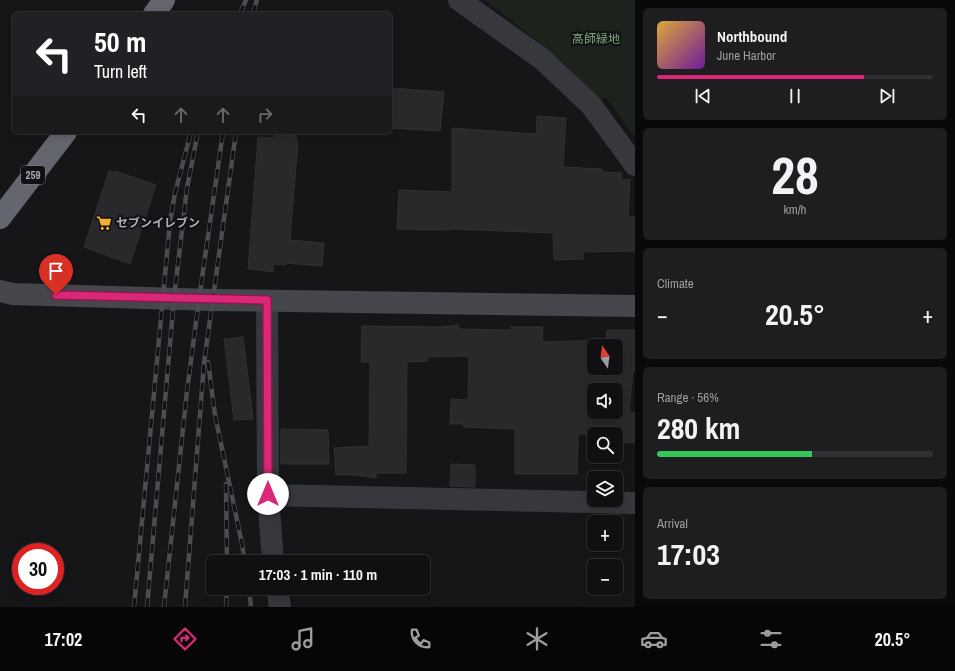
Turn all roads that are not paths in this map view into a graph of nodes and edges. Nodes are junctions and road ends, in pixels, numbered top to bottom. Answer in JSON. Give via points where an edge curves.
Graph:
{"nodes":[{"id":1,"x":164,"y":0,"type":"edge"},
{"id":2,"x":459,"y":0,"type":"edge"},
{"id":3,"x":155,"y":12,"type":"edge"},
{"id":4,"x":64,"y":134,"type":"edge"},
{"id":5,"x":635,"y":165,"type":"edge"},
{"id":6,"x":0,"y":218,"type":"edge"},
{"id":7,"x":0,"y":291,"type":"edge"},
{"id":8,"x":267,"y":300,"type":"junction"},
{"id":9,"x":635,"y":306,"type":"edge"},
{"id":10,"x":268,"y":494,"type":"junction"},
{"id":11,"x":635,"y":503,"type":"edge"},
{"id":12,"x":272,"y":555,"type":"edge"},
{"id":13,"x":278,"y":595,"type":"edge"},
{"id":14,"x":280,"y":607,"type":"edge"}],
"edges":[{"from":1,"to":3,"type":"highway"},
{"from":2,"to":5,"type":"street","via":[[542,59],[591,104]]},
{"from":4,"to":6,"type":"highway","number":"259"},
{"from":7,"to":8,"type":"street","via":[[13,294]]},
{"from":8,"to":9,"type":"street"},
{"from":8,"to":10,"type":"street"},
{"from":10,"to":11,"type":"street"},
{"from":10,"to":12,"type":"street"},
{"from":13,"to":14,"type":"street"}]}
